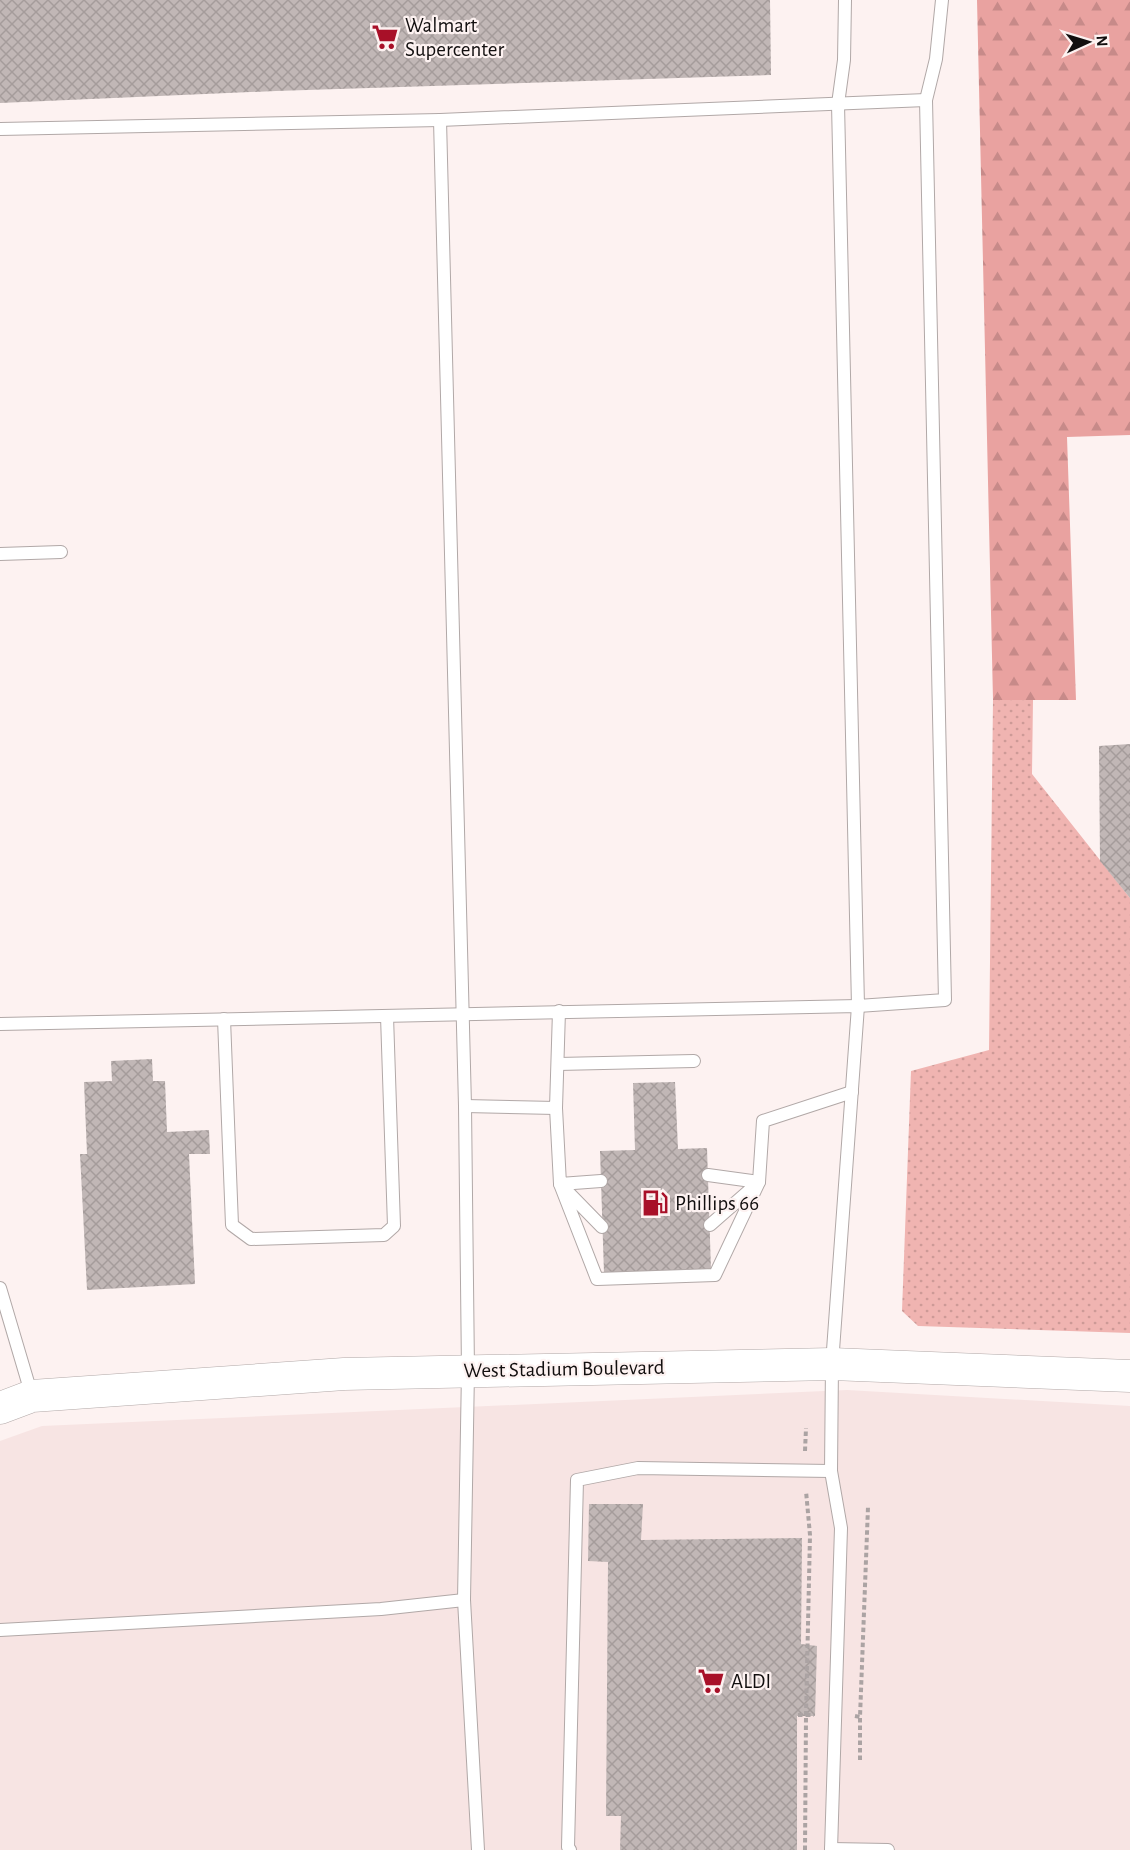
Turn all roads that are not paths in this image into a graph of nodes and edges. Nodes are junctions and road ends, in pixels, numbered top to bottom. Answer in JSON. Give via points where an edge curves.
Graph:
{"nodes":[{"id":1,"x":845,"y":0,"type":"edge"},
{"id":2,"x":942,"y":0,"type":"edge"},
{"id":3,"x":926,"y":100,"type":"junction"},
{"id":4,"x":838,"y":104,"type":"junction"},
{"id":5,"x":440,"y":120,"type":"junction"},
{"id":6,"x":0,"y":129,"type":"edge"},
{"id":7,"x":61,"y":552,"type":"dead end"},
{"id":8,"x":0,"y":554,"type":"edge"},
{"id":9,"x":858,"y":1006,"type":"junction"},
{"id":10,"x":559,"y":1011,"type":"junction"},
{"id":11,"x":463,"y":1014,"type":"junction"},
{"id":12,"x":387,"y":1016,"type":"junction"},
{"id":13,"x":224,"y":1019,"type":"junction"},
{"id":14,"x":0,"y":1024,"type":"edge"},
{"id":15,"x":694,"y":1061,"type":"dead end"},
{"id":16,"x":558,"y":1064,"type":"junction"},
{"id":17,"x":852,"y":1092,"type":"junction"},
{"id":18,"x":465,"y":1106,"type":"junction"},
{"id":19,"x":556,"y":1108,"type":"junction"},
{"id":20,"x":708,"y":1175,"type":"dead end"},
{"id":21,"x":601,"y":1181,"type":"dead end"},
{"id":22,"x":759,"y":1182,"type":"junction"},
{"id":23,"x":560,"y":1184,"type":"junction"},
{"id":24,"x":710,"y":1225,"type":"dead end"},
{"id":25,"x":602,"y":1227,"type":"dead end"},
{"id":26,"x":0,"y":1288,"type":"edge"},
{"id":27,"x":832,"y":1364,"type":"junction"},
{"id":28,"x":468,"y":1371,"type":"junction"},
{"id":29,"x":1130,"y":1376,"type":"edge"},
{"id":30,"x":32,"y":1396,"type":"junction"},
{"id":31,"x":0,"y":1408,"type":"edge"},
{"id":32,"x":831,"y":1471,"type":"junction"},
{"id":33,"x":464,"y":1599,"type":"junction"},
{"id":34,"x":0,"y":1630,"type":"edge"},
{"id":35,"x":831,"y":1849,"type":"edge"},
{"id":36,"x":478,"y":1850,"type":"edge"},
{"id":37,"x":570,"y":1850,"type":"edge"},
{"id":38,"x":888,"y":1850,"type":"edge"}],
"edges":[{"from":1,"to":4,"type":"lane","via":[[844,60]]},
{"from":2,"to":3,"type":"lane","via":[[936,59]]},
{"from":3,"to":4,"type":"lane"},
{"from":3,"to":9,"type":"lane","via":[[945,1000]]},
{"from":4,"to":5,"type":"lane"},
{"from":4,"to":9,"type":"lane"},
{"from":5,"to":6,"type":"lane"},
{"from":5,"to":11,"type":"lane"},
{"from":7,"to":8,"type":"lane"},
{"from":9,"to":10,"type":"lane"},
{"from":9,"to":17,"type":"lane"},
{"from":10,"to":11,"type":"lane"},
{"from":10,"to":16,"type":"lane"},
{"from":11,"to":12,"type":"lane"},
{"from":11,"to":18,"type":"lane"},
{"from":12,"to":13,"type":"lane"},
{"from":12,"to":13,"type":"lane","via":[[394,1226],[384,1235],[251,1239],[232,1225]]},
{"from":13,"to":14,"type":"lane"},
{"from":15,"to":16,"type":"lane"},
{"from":16,"to":19,"type":"lane"},
{"from":17,"to":22,"type":"lane","via":[[763,1121]]},
{"from":17,"to":27,"type":"lane"},
{"from":18,"to":19,"type":"lane"},
{"from":18,"to":28,"type":"lane"},
{"from":19,"to":23,"type":"lane"},
{"from":20,"to":22,"type":"lane"},
{"from":21,"to":23,"type":"lane"},
{"from":22,"to":23,"type":"lane","via":[[716,1275],[597,1279]]},
{"from":22,"to":24,"type":"lane"},
{"from":23,"to":25,"type":"lane"},
{"from":26,"to":30,"type":"lane"},
{"from":27,"to":28,"type":"main road","name":"West Stadium Boulevard"},
{"from":27,"to":29,"type":"main road","name":"West Stadium Boulevard"},
{"from":27,"to":32,"type":"lane"},
{"from":28,"to":30,"type":"main road","name":"West Stadium Boulevard","via":[[344,1374]]},
{"from":28,"to":33,"type":"lane"},
{"from":30,"to":31,"type":"main road","name":"West Stadium Boulevard"},
{"from":32,"to":35,"type":"lane","via":[[841,1528]]},
{"from":32,"to":37,"type":"lane","via":[[638,1468],[577,1480]]},
{"from":33,"to":34,"type":"lane","via":[[381,1609]]},
{"from":33,"to":36,"type":"lane"},
{"from":35,"to":38,"type":"lane"}]}
